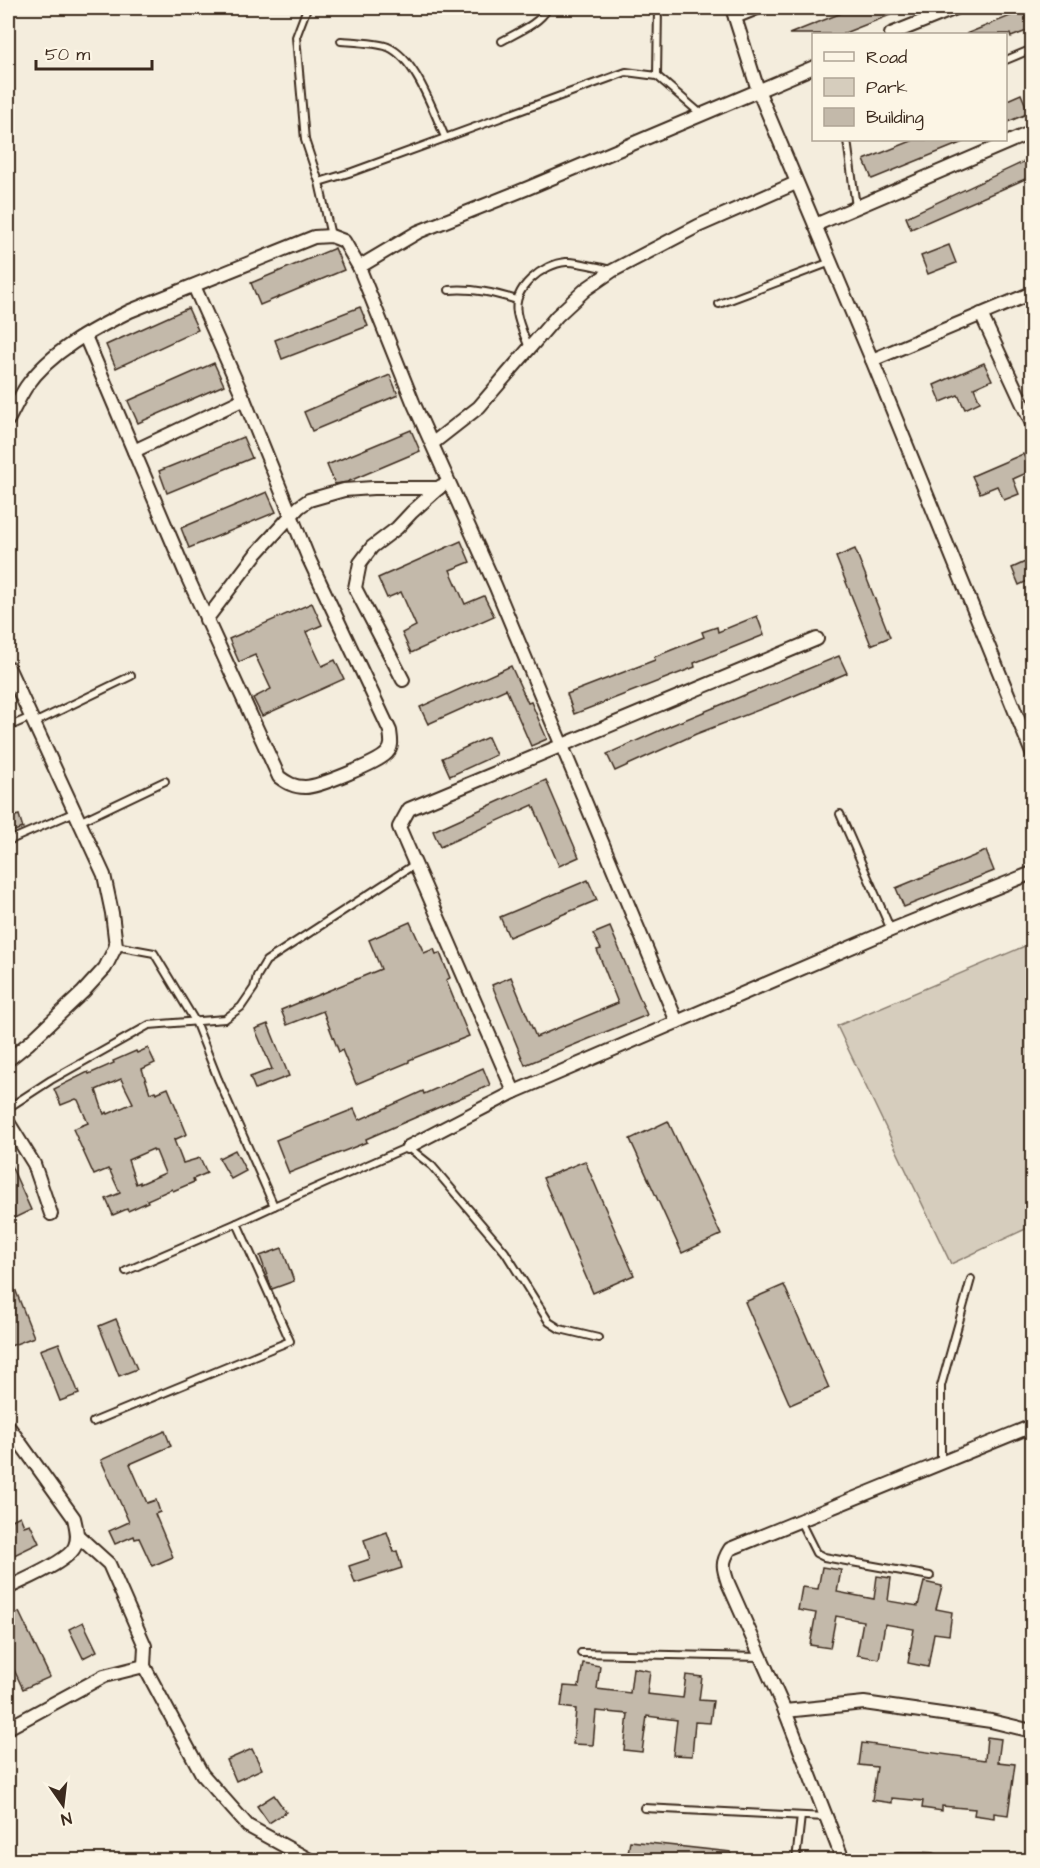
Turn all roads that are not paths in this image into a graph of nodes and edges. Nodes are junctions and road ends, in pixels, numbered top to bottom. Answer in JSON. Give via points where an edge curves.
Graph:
{"nodes":[{"id":1,"x":307,"y":8,"type":"edge"},
{"id":2,"x":548,"y":8,"type":"edge"},
{"id":3,"x":658,"y":8,"type":"edge"},
{"id":4,"x":757,"y":8,"type":"edge"},
{"id":5,"x":956,"y":8,"type":"edge"},
{"id":6,"x":734,"y":12,"type":"edge"},
{"id":7,"x":894,"y":33,"type":"edge"},
{"id":8,"x":341,"y":41,"type":"dead end"},
{"id":9,"x":502,"y":41,"type":"dead end"},
{"id":10,"x":1032,"y":49,"type":"edge"},
{"id":11,"x":1007,"y":59,"type":"edge"},
{"id":12,"x":812,"y":67,"type":"edge"},
{"id":13,"x":657,"y":76,"type":"junction"},
{"id":14,"x":758,"y":90,"type":"junction"},
{"id":15,"x":702,"y":115,"type":"junction"},
{"id":16,"x":1032,"y":132,"type":"edge"},
{"id":17,"x":446,"y":138,"type":"junction"},
{"id":18,"x":847,"y":141,"type":"edge"},
{"id":19,"x":319,"y":182,"type":"junction"},
{"id":20,"x":796,"y":183,"type":"junction"},
{"id":21,"x":856,"y":207,"type":"junction"},
{"id":22,"x":815,"y":225,"type":"junction"},
{"id":23,"x":331,"y":236,"type":"junction"},
{"id":24,"x":831,"y":262,"type":"junction"},
{"id":25,"x":359,"y":267,"type":"junction"},
{"id":26,"x":612,"y":270,"type":"junction"},
{"id":27,"x":194,"y":286,"type":"junction"},
{"id":28,"x":449,"y":290,"type":"dead end"},
{"id":29,"x":1032,"y":293,"type":"edge"},
{"id":30,"x":517,"y":300,"type":"junction"},
{"id":31,"x":719,"y":304,"type":"dead end"},
{"id":32,"x":981,"y":314,"type":"junction"},
{"id":33,"x":85,"y":336,"type":"junction"},
{"id":34,"x":529,"y":348,"type":"junction"},
{"id":35,"x":872,"y":360,"type":"junction"},
{"id":36,"x":244,"y":399,"type":"junction"},
{"id":37,"x":8,"y":420,"type":"edge"},
{"id":38,"x":1032,"y":424,"type":"edge"},
{"id":39,"x":432,"y":443,"type":"junction"},
{"id":40,"x":134,"y":451,"type":"junction"},
{"id":41,"x":448,"y":479,"type":"junction"},
{"id":42,"x":439,"y":488,"type":"junction"},
{"id":43,"x":291,"y":516,"type":"junction"},
{"id":44,"x":206,"y":620,"type":"junction"},
{"id":45,"x":817,"y":639,"type":"dead end"},
{"id":46,"x":8,"y":667,"type":"edge"},
{"id":47,"x":130,"y":676,"type":"dead end"},
{"id":48,"x":404,"y":680,"type":"dead end"},
{"id":49,"x":32,"y":720,"type":"junction"},
{"id":50,"x":8,"y":727,"type":"edge"},
{"id":51,"x":561,"y":745,"type":"junction"},
{"id":52,"x":1032,"y":753,"type":"edge"},
{"id":53,"x":165,"y":781,"type":"dead end"},
{"id":54,"x":840,"y":814,"type":"dead end"},
{"id":55,"x":77,"y":817,"type":"junction"},
{"id":56,"x":8,"y":841,"type":"edge"},
{"id":57,"x":415,"y":864,"type":"junction"},
{"id":58,"x":1032,"y":873,"type":"edge"},
{"id":59,"x":891,"y":930,"type":"junction"},
{"id":60,"x":116,"y":946,"type":"junction"},
{"id":61,"x":195,"y":1021,"type":"junction"},
{"id":62,"x":677,"y":1022,"type":"junction"},
{"id":63,"x":8,"y":1060,"type":"edge"},
{"id":64,"x":513,"y":1092,"type":"junction"},
{"id":65,"x":8,"y":1108,"type":"edge"},
{"id":66,"x":8,"y":1122,"type":"edge"},
{"id":67,"x":408,"y":1147,"type":"junction"},
{"id":68,"x":274,"y":1206,"type":"junction"},
{"id":69,"x":51,"y":1214,"type":"dead end"},
{"id":70,"x":237,"y":1223,"type":"junction"},
{"id":71,"x":126,"y":1271,"type":"dead end"},
{"id":72,"x":971,"y":1279,"type":"dead end"},
{"id":73,"x":598,"y":1338,"type":"dead end"},
{"id":74,"x":93,"y":1422,"type":"dead end"},
{"id":75,"x":8,"y":1426,"type":"edge"},
{"id":76,"x":1032,"y":1426,"type":"edge"},
{"id":77,"x":941,"y":1464,"type":"junction"},
{"id":78,"x":800,"y":1521,"type":"junction"},
{"id":79,"x":77,"y":1534,"type":"junction"},
{"id":80,"x":930,"y":1576,"type":"dead end"},
{"id":81,"x":8,"y":1588,"type":"edge"},
{"id":82,"x":581,"y":1653,"type":"dead end"},
{"id":83,"x":760,"y":1657,"type":"junction"},
{"id":84,"x":144,"y":1666,"type":"junction"},
{"id":85,"x":785,"y":1711,"type":"junction"},
{"id":86,"x":8,"y":1728,"type":"edge"},
{"id":87,"x":1032,"y":1731,"type":"edge"},
{"id":88,"x":644,"y":1808,"type":"dead end"},
{"id":89,"x":801,"y":1816,"type":"junction"},
{"id":90,"x":826,"y":1818,"type":"junction"},
{"id":91,"x":310,"y":1860,"type":"edge"},
{"id":92,"x":796,"y":1860,"type":"edge"},
{"id":93,"x":843,"y":1860,"type":"edge"},
{"id":94,"x":898,"y":1860,"type":"edge"},
{"id":95,"x":932,"y":1860,"type":"edge"}],
"edges":[{"from":1,"to":19,"type":"lane","via":[[296,37],[305,140]]},
{"from":2,"to":9,"type":"lane","via":[[530,25]]},
{"from":3,"to":13,"type":"lane"},
{"from":4,"to":6,"type":"street"},
{"from":5,"to":7,"type":"street"},
{"from":6,"to":14,"type":"street"},
{"from":8,"to":17,"type":"lane","via":[[388,46],[405,59]]},
{"from":10,"to":11,"type":"lane"},
{"from":12,"to":14,"type":"street"},
{"from":13,"to":15,"type":"lane"},
{"from":13,"to":17,"type":"lane","via":[[626,72]]},
{"from":14,"to":15,"type":"street"},
{"from":14,"to":20,"type":"street"},
{"from":15,"to":25,"type":"street","via":[[418,232]]},
{"from":16,"to":21,"type":"street"},
{"from":17,"to":19,"type":"lane"},
{"from":18,"to":21,"type":"lane"},
{"from":19,"to":23,"type":"lane"},
{"from":20,"to":22,"type":"street"},
{"from":20,"to":26,"type":"street","via":[[698,226]]},
{"from":21,"to":22,"type":"street"},
{"from":22,"to":24,"type":"street"},
{"from":23,"to":25,"type":"street","via":[[344,241]]},
{"from":23,"to":27,"type":"street","via":[[314,237]]},
{"from":24,"to":31,"type":"lane"},
{"from":24,"to":35,"type":"street"},
{"from":25,"to":39,"type":"street"},
{"from":26,"to":30,"type":"lane","via":[[567,261],[554,265],[536,274],[518,293]]},
{"from":26,"to":34,"type":"street","via":[[557,316]]},
{"from":27,"to":33,"type":"street","via":[[130,310]]},
{"from":27,"to":36,"type":"street"},
{"from":28,"to":30,"type":"lane","via":[[483,290]]},
{"from":29,"to":32,"type":"street"},
{"from":30,"to":34,"type":"lane","via":[[516,311]]},
{"from":32,"to":35,"type":"street"},
{"from":32,"to":38,"type":"street"},
{"from":33,"to":37,"type":"street","via":[[46,365],[27,386]]},
{"from":33,"to":40,"type":"street"},
{"from":34,"to":39,"type":"street","via":[[479,407]]},
{"from":35,"to":52,"type":"street"},
{"from":36,"to":40,"type":"street"},
{"from":36,"to":43,"type":"street"},
{"from":39,"to":41,"type":"street"},
{"from":40,"to":44,"type":"street"},
{"from":41,"to":42,"type":"street"},
{"from":41,"to":51,"type":"street"},
{"from":42,"to":43,"type":"street","via":[[344,490],[309,500]]},
{"from":42,"to":48,"type":"street","via":[[372,547],[360,562],[355,588]]},
{"from":43,"to":44,"type":"street","via":[[256,554]]},
{"from":43,"to":44,"type":"street","via":[[390,731],[387,754],[317,786],[290,784],[279,777]]},
{"from":45,"to":51,"type":"street"},
{"from":46,"to":49,"type":"street"},
{"from":47,"to":49,"type":"lane"},
{"from":49,"to":50,"type":"lane"},
{"from":49,"to":55,"type":"street"},
{"from":51,"to":57,"type":"street","via":[[409,809],[399,827]]},
{"from":51,"to":62,"type":"street"},
{"from":53,"to":55,"type":"lane"},
{"from":54,"to":59,"type":"lane"},
{"from":55,"to":56,"type":"lane"},
{"from":55,"to":60,"type":"street","via":[[104,875]]},
{"from":57,"to":61,"type":"lane","via":[[266,961],[241,1007],[225,1019]]},
{"from":57,"to":64,"type":"street"},
{"from":58,"to":59,"type":"street"},
{"from":59,"to":62,"type":"street"},
{"from":60,"to":61,"type":"lane","via":[[154,953]]},
{"from":60,"to":63,"type":"street","via":[[105,968],[83,992]]},
{"from":61,"to":65,"type":"lane","via":[[148,1025]]},
{"from":61,"to":68,"type":"lane"},
{"from":62,"to":64,"type":"street"},
{"from":64,"to":67,"type":"street"},
{"from":66,"to":69,"type":"street","via":[[34,1164]]},
{"from":67,"to":68,"type":"lane"},
{"from":67,"to":73,"type":"lane","via":[[432,1166],[505,1252],[549,1322],[560,1329]]},
{"from":68,"to":70,"type":"lane"},
{"from":70,"to":71,"type":"lane"},
{"from":70,"to":74,"type":"lane","via":[[290,1341]]},
{"from":72,"to":77,"type":"lane","via":[[941,1386]]},
{"from":75,"to":79,"type":"street","via":[[74,1518]]},
{"from":76,"to":77,"type":"street"},
{"from":77,"to":78,"type":"street"},
{"from":78,"to":80,"type":"lane","via":[[816,1553],[824,1557]]},
{"from":78,"to":83,"type":"street","via":[[730,1549],[724,1558],[728,1583]]},
{"from":79,"to":81,"type":"street","via":[[69,1556]]},
{"from":79,"to":84,"type":"street","via":[[109,1564],[146,1646]]},
{"from":82,"to":83,"type":"lane"},
{"from":83,"to":85,"type":"street"},
{"from":84,"to":86,"type":"street","via":[[104,1676]]},
{"from":84,"to":91,"type":"street","via":[[202,1774],[248,1826]]},
{"from":85,"to":87,"type":"street","via":[[864,1703],[991,1721]]},
{"from":85,"to":90,"type":"street"},
{"from":88,"to":89,"type":"lane"},
{"from":89,"to":90,"type":"lane"},
{"from":89,"to":92,"type":"lane"},
{"from":90,"to":93,"type":"street"},
{"from":94,"to":95,"type":"street"}]}
